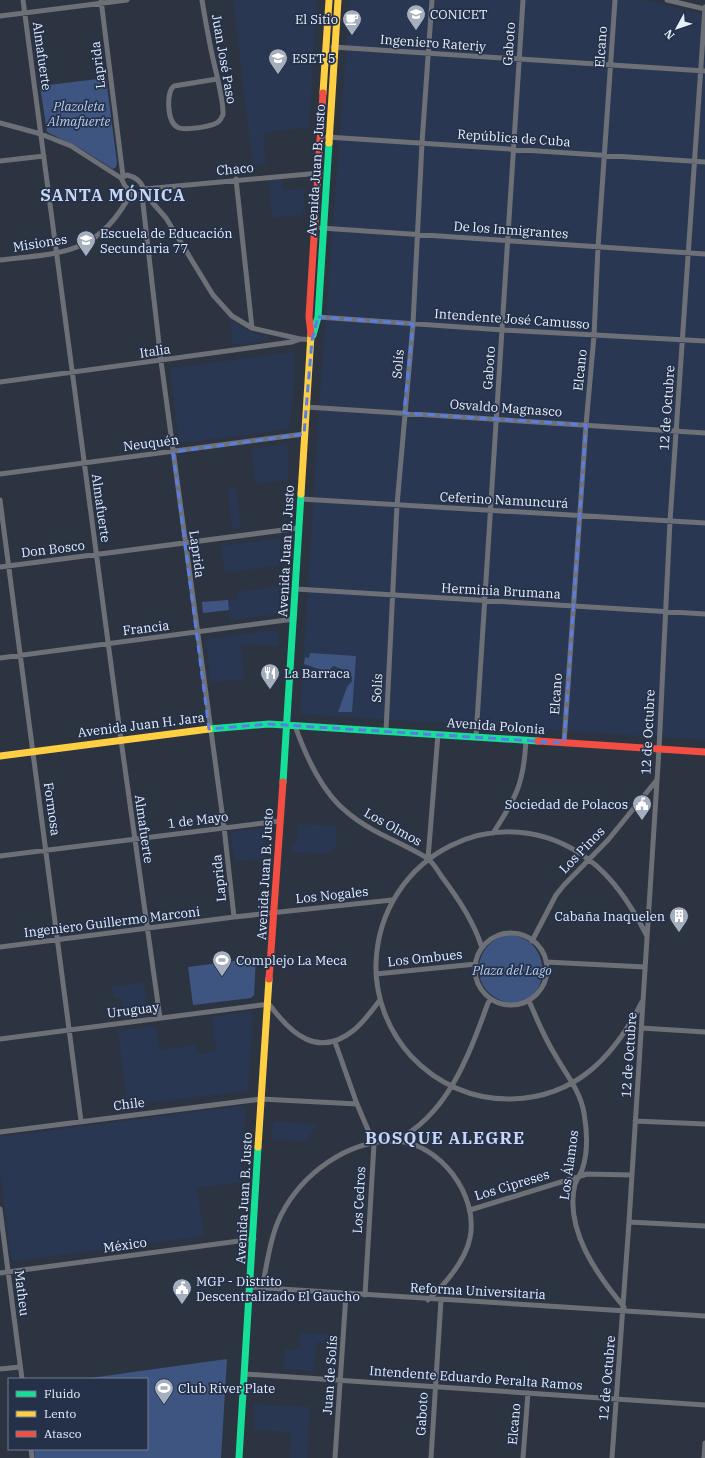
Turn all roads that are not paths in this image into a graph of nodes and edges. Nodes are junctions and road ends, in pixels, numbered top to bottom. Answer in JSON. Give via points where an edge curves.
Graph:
{"nodes":[{"id":1,"x":23,"y":0,"type":"edge"},
{"id":2,"x":127,"y":0,"type":"edge"},
{"id":3,"x":202,"y":0,"type":"edge"},
{"id":4,"x":329,"y":0,"type":"edge"},
{"id":5,"x":338,"y":0,"type":"edge"},
{"id":6,"x":432,"y":0,"type":"edge"},
{"id":7,"x":523,"y":0,"type":"edge"},
{"id":8,"x":615,"y":0,"type":"edge"},
{"id":9,"x":668,"y":0,"type":"edge"},
{"id":10,"x":101,"y":2,"type":"edge"},
{"id":11,"x":705,"y":8,"type":"edge"},
{"id":12,"x":25,"y":13,"type":"junction"},
{"id":13,"x":0,"y":16,"type":"edge"},
{"id":14,"x":326,"y":47,"type":"junction"},
{"id":15,"x":335,"y":47,"type":"junction"},
{"id":16,"x":428,"y":54,"type":"junction"},
{"id":17,"x":520,"y":59,"type":"junction"},
{"id":18,"x":611,"y":65,"type":"junction"},
{"id":19,"x":702,"y":71,"type":"edge"},
{"id":20,"x":217,"y":79,"type":"junction"},
{"id":21,"x":0,"y":123,"type":"edge"},
{"id":22,"x":41,"y":134,"type":"junction"},
{"id":23,"x":321,"y":137,"type":"junction"},
{"id":24,"x":330,"y":138,"type":"junction"},
{"id":25,"x":422,"y":143,"type":"junction"},
{"id":26,"x":514,"y":149,"type":"junction"},
{"id":27,"x":604,"y":155,"type":"junction"},
{"id":28,"x":44,"y":156,"type":"junction"},
{"id":29,"x":0,"y":161,"type":"edge"},
{"id":30,"x":694,"y":161,"type":"junction"},
{"id":31,"x":705,"y":162,"type":"edge"},
{"id":32,"x":318,"y":172,"type":"junction"},
{"id":33,"x":327,"y":173,"type":"junction"},
{"id":34,"x":122,"y":177,"type":"junction"},
{"id":35,"x":236,"y":179,"type":"junction"},
{"id":36,"x":143,"y":192,"type":"junction"},
{"id":37,"x":131,"y":193,"type":"junction"},
{"id":38,"x":315,"y":228,"type":"junction"},
{"id":39,"x":324,"y":229,"type":"junction"},
{"id":40,"x":416,"y":235,"type":"junction"},
{"id":41,"x":508,"y":241,"type":"junction"},
{"id":42,"x":598,"y":247,"type":"junction"},
{"id":43,"x":57,"y":253,"type":"junction"},
{"id":44,"x":688,"y":253,"type":"junction"},
{"id":45,"x":705,"y":254,"type":"edge"},
{"id":46,"x":0,"y":260,"type":"edge"},
{"id":47,"x":318,"y":317,"type":"junction"},
{"id":48,"x":413,"y":324,"type":"junction"},
{"id":49,"x":252,"y":328,"type":"junction"},
{"id":50,"x":503,"y":330,"type":"junction"},
{"id":51,"x":594,"y":336,"type":"junction"},
{"id":52,"x":301,"y":340,"type":"junction"},
{"id":53,"x":312,"y":340,"type":"junction"},
{"id":54,"x":683,"y":340,"type":"junction"},
{"id":55,"x":705,"y":341,"type":"edge"},
{"id":56,"x":160,"y":361,"type":"junction"},
{"id":57,"x":72,"y":373,"type":"junction"},
{"id":58,"x":0,"y":382,"type":"edge"},
{"id":59,"x":306,"y":407,"type":"junction"},
{"id":60,"x":404,"y":413,"type":"junction"},
{"id":61,"x":496,"y":419,"type":"junction"},
{"id":62,"x":586,"y":424,"type":"junction"},
{"id":63,"x":677,"y":430,"type":"junction"},
{"id":64,"x":705,"y":433,"type":"edge"},
{"id":65,"x":304,"y":434,"type":"junction"},
{"id":66,"x":172,"y":452,"type":"junction"},
{"id":67,"x":84,"y":463,"type":"junction"},
{"id":68,"x":0,"y":474,"type":"edge"},
{"id":69,"x":301,"y":499,"type":"junction"},
{"id":70,"x":0,"y":500,"type":"edge"},
{"id":71,"x":398,"y":505,"type":"junction"},
{"id":72,"x":490,"y":510,"type":"junction"},
{"id":73,"x":579,"y":515,"type":"junction"},
{"id":74,"x":670,"y":521,"type":"junction"},
{"id":75,"x":705,"y":523,"type":"edge"},
{"id":76,"x":299,"y":528,"type":"junction"},
{"id":77,"x":185,"y":543,"type":"junction"},
{"id":78,"x":96,"y":554,"type":"junction"},
{"id":79,"x":9,"y":566,"type":"junction"},
{"id":80,"x":0,"y":567,"type":"edge"},
{"id":81,"x":296,"y":589,"type":"junction"},
{"id":82,"x":392,"y":595,"type":"junction"},
{"id":83,"x":484,"y":601,"type":"junction"},
{"id":84,"x":573,"y":606,"type":"junction"},
{"id":85,"x":665,"y":612,"type":"junction"},
{"id":86,"x":705,"y":614,"type":"edge"},
{"id":87,"x":294,"y":619,"type":"junction"},
{"id":88,"x":196,"y":632,"type":"junction"},
{"id":89,"x":108,"y":644,"type":"junction"},
{"id":90,"x":20,"y":655,"type":"junction"},
{"id":91,"x":0,"y":658,"type":"edge"},
{"id":92,"x":286,"y":725,"type":"junction"},
{"id":93,"x":295,"y":726,"type":"junction"},
{"id":94,"x":209,"y":729,"type":"junction"},
{"id":95,"x":386,"y":731,"type":"junction"},
{"id":96,"x":438,"y":734,"type":"junction"},
{"id":97,"x":476,"y":737,"type":"junction"},
{"id":98,"x":121,"y":740,"type":"junction"},
{"id":99,"x":526,"y":740,"type":"junction"},
{"id":100,"x":564,"y":743,"type":"junction"},
{"id":101,"x":659,"y":749,"type":"junction"},
{"id":102,"x":33,"y":751,"type":"junction"},
{"id":103,"x":705,"y":752,"type":"edge"},
{"id":104,"x":0,"y":756,"type":"edge"},
{"id":105,"x":657,"y":780,"type":"junction"},
{"id":106,"x":280,"y":821,"type":"junction"},
{"id":107,"x":224,"y":827,"type":"junction"},
{"id":108,"x":493,"y":833,"type":"junction"},
{"id":109,"x":135,"y":839,"type":"junction"},
{"id":110,"x":46,"y":850,"type":"junction"},
{"id":111,"x":0,"y":856,"type":"edge"},
{"id":112,"x":428,"y":859,"type":"junction"},
{"id":113,"x":589,"y":859,"type":"junction"},
{"id":114,"x":392,"y":900,"type":"junction"},
{"id":115,"x":274,"y":913,"type":"junction"},
{"id":116,"x":234,"y":917,"type":"junction"},
{"id":117,"x":147,"y":928,"type":"junction"},
{"id":118,"x":647,"y":937,"type":"junction"},
{"id":119,"x":58,"y":940,"type":"junction"},
{"id":120,"x":532,"y":941,"type":"junction"},
{"id":121,"x":481,"y":945,"type":"junction"},
{"id":122,"x":0,"y":948,"type":"edge"},
{"id":123,"x":546,"y":962,"type":"junction"},
{"id":124,"x":476,"y":964,"type":"junction"},
{"id":125,"x":645,"y":968,"type":"junction"},
{"id":126,"x":376,"y":974,"type":"junction"},
{"id":127,"x":491,"y":999,"type":"junction"},
{"id":128,"x":643,"y":999,"type":"junction"},
{"id":129,"x":380,"y":1000,"type":"junction"},
{"id":130,"x":529,"y":1001,"type":"junction"},
{"id":131,"x":268,"y":1004,"type":"junction"},
{"id":132,"x":160,"y":1018,"type":"junction"},
{"id":133,"x":641,"y":1028,"type":"junction"},
{"id":134,"x":70,"y":1029,"type":"junction"},
{"id":135,"x":705,"y":1032,"type":"edge"},
{"id":136,"x":0,"y":1038,"type":"edge"},
{"id":137,"x":335,"y":1042,"type":"junction"},
{"id":138,"x":573,"y":1083,"type":"junction"},
{"id":139,"x":452,"y":1088,"type":"junction"},
{"id":140,"x":261,"y":1098,"type":"junction"},
{"id":141,"x":357,"y":1104,"type":"junction"},
{"id":142,"x":81,"y":1121,"type":"junction"},
{"id":143,"x":635,"y":1121,"type":"junction"},
{"id":144,"x":705,"y":1124,"type":"edge"},
{"id":145,"x":0,"y":1132,"type":"edge"},
{"id":146,"x":395,"y":1141,"type":"junction"},
{"id":147,"x":374,"y":1144,"type":"junction"},
{"id":148,"x":632,"y":1175,"type":"junction"},
{"id":149,"x":579,"y":1177,"type":"junction"},
{"id":150,"x":0,"y":1209,"type":"edge"},
{"id":151,"x":470,"y":1210,"type":"junction"},
{"id":152,"x":629,"y":1222,"type":"junction"},
{"id":153,"x":705,"y":1226,"type":"edge"},
{"id":154,"x":254,"y":1239,"type":"junction"},
{"id":155,"x":8,"y":1272,"type":"junction"},
{"id":156,"x":0,"y":1274,"type":"edge"},
{"id":157,"x":250,"y":1287,"type":"junction"},
{"id":158,"x":262,"y":1288,"type":"junction"},
{"id":159,"x":346,"y":1294,"type":"junction"},
{"id":160,"x":365,"y":1295,"type":"junction"},
{"id":161,"x":428,"y":1300,"type":"junction"},
{"id":162,"x":441,"y":1300,"type":"junction"},
{"id":163,"x":623,"y":1309,"type":"junction"},
{"id":164,"x":705,"y":1316,"type":"edge"},
{"id":165,"x":20,"y":1367,"type":"junction"},
{"id":166,"x":0,"y":1369,"type":"edge"},
{"id":167,"x":245,"y":1374,"type":"junction"},
{"id":168,"x":22,"y":1378,"type":"edge"},
{"id":169,"x":341,"y":1380,"type":"junction"},
{"id":170,"x":435,"y":1386,"type":"junction"},
{"id":171,"x":528,"y":1393,"type":"junction"},
{"id":172,"x":615,"y":1398,"type":"junction"},
{"id":173,"x":705,"y":1405,"type":"edge"},
{"id":174,"x":705,"y":1443,"type":"edge"},
{"id":175,"x":239,"y":1458,"type":"edge"},
{"id":176,"x":335,"y":1458,"type":"edge"},
{"id":177,"x":431,"y":1458,"type":"edge"},
{"id":178,"x":522,"y":1458,"type":"edge"},
{"id":179,"x":612,"y":1458,"type":"edge"},
{"id":180,"x":704,"y":1458,"type":"edge"}],
"edges":[{"from":1,"to":12,"type":"street","name":"Almafuerte"},
{"from":2,"to":10,"type":"street"},
{"from":3,"to":20,"type":"street","name":"Juan José Paso"},
{"from":4,"to":14,"type":"main road","name":"Avenida Juan B. Justo"},
{"from":5,"to":15,"type":"main road","name":"Avenida Juan B. Justo"},
{"from":6,"to":16,"type":"street","name":"Solís"},
{"from":7,"to":17,"type":"street","name":"Gaboto"},
{"from":8,"to":18,"type":"street","name":"Elcano"},
{"from":9,"to":11,"type":"street"},
{"from":10,"to":12,"type":"street"},
{"from":10,"to":34,"type":"street","name":"Laprida"},
{"from":11,"to":19,"type":"street","name":"12 de Octubre"},
{"from":12,"to":13,"type":"street"},
{"from":12,"to":22,"type":"street","name":"Almafuerte"},
{"from":14,"to":15,"type":"street","name":"Ingeniero Rateriy"},
{"from":14,"to":23,"type":"main road","name":"Avenida Juan B. Justo"},
{"from":15,"to":16,"type":"street","name":"Ingeniero Rateriy"},
{"from":15,"to":24,"type":"main road","name":"Avenida Juan B. Justo"},
{"from":16,"to":17,"type":"street","name":"Ingeniero Rateriy"},
{"from":16,"to":25,"type":"street","name":"Solís"},
{"from":17,"to":18,"type":"street","name":"Ingeniero Rateriy"},
{"from":17,"to":26,"type":"street","name":"Gaboto"},
{"from":18,"to":19,"type":"street","name":"Ingeniero Rateriy"},
{"from":18,"to":27,"type":"street","name":"Elcano"},
{"from":19,"to":30,"type":"street","name":"12 de Octubre"},
{"from":20,"to":20,"type":"street","name":"Juan José Paso","via":[[174,86],[170,89],[168,95],[171,121],[176,127],[214,126],[219,122],[223,115]]},
{"from":21,"to":22,"type":"street"},
{"from":22,"to":28,"type":"street","name":"Almafuerte"},
{"from":22,"to":34,"type":"street","via":[[77,150]]},
{"from":23,"to":24,"type":"street","name":"República de Cuba"},
{"from":23,"to":32,"type":"main road","name":"Avenida Juan B. Justo"},
{"from":24,"to":25,"type":"street","name":"República de Cuba"},
{"from":24,"to":33,"type":"main road","name":"Avenida Juan B. Justo"},
{"from":25,"to":26,"type":"street","name":"República de Cuba"},
{"from":25,"to":40,"type":"street","name":"Solís"},
{"from":26,"to":27,"type":"street","name":"República de Cuba"},
{"from":26,"to":41,"type":"street","name":"Gaboto"},
{"from":27,"to":30,"type":"street","name":"República de Cuba"},
{"from":27,"to":42,"type":"street","name":"Elcano"},
{"from":28,"to":29,"type":"street"},
{"from":28,"to":43,"type":"street","name":"Almafuerte"},
{"from":30,"to":31,"type":"street","name":"República de Cuba"},
{"from":30,"to":44,"type":"street","name":"12 de Octubre"},
{"from":32,"to":33,"type":"street","name":"Chaco"},
{"from":32,"to":35,"type":"street","name":"Chaco"},
{"from":32,"to":38,"type":"main road","name":"Avenida Juan B. Justo"},
{"from":33,"to":39,"type":"main road","name":"Avenida Juan B. Justo"},
{"from":34,"to":36,"type":"street","via":[[136,178]]},
{"from":34,"to":37,"type":"street"},
{"from":35,"to":36,"type":"street","name":"Chaco"},
{"from":35,"to":49,"type":"street"},
{"from":36,"to":37,"type":"street","name":"Chaco","via":[[137,196]]},
{"from":36,"to":49,"type":"street","via":[[166,218],[223,307],[241,323]]},
{"from":36,"to":56,"type":"street","name":"Laprida"},
{"from":37,"to":43,"type":"street","name":"Misiones","via":[[116,218],[95,237],[75,248]]},
{"from":38,"to":39,"type":"street","name":"De los Inmigrantes"},
{"from":38,"to":53,"type":"main road","name":"Avenida Juan B. Justo","via":[[309,317]]},
{"from":39,"to":40,"type":"street","name":"De los Inmigrantes"},
{"from":39,"to":47,"type":"main road","name":"Avenida Juan B. Justo"},
{"from":40,"to":41,"type":"street","name":"De los Inmigrantes"},
{"from":40,"to":48,"type":"street","name":"Solís"},
{"from":41,"to":42,"type":"street","name":"De los Inmigrantes"},
{"from":41,"to":50,"type":"street","name":"Gaboto"},
{"from":42,"to":44,"type":"street","name":"De los Inmigrantes"},
{"from":42,"to":51,"type":"street","name":"Elcano"},
{"from":43,"to":46,"type":"street","name":"Misiones"},
{"from":43,"to":57,"type":"street","name":"Almafuerte"},
{"from":44,"to":45,"type":"street","name":"De los Inmigrantes"},
{"from":44,"to":54,"type":"street","name":"12 de Octubre"},
{"from":47,"to":48,"type":"street","name":"Intendente José Camusso"},
{"from":47,"to":53,"type":"main road","name":"Avenida Juan B. Justo"},
{"from":48,"to":50,"type":"street","name":"Intendente José Camusso"},
{"from":48,"to":60,"type":"street","name":"Solís"},
{"from":49,"to":52,"type":"street"},
{"from":50,"to":51,"type":"street","name":"Intendente José Camusso"},
{"from":50,"to":61,"type":"street","name":"Gaboto"},
{"from":51,"to":54,"type":"street","name":"Intendente José Camusso"},
{"from":51,"to":62,"type":"street","name":"Elcano"},
{"from":52,"to":53,"type":"street","name":"Italia"},
{"from":52,"to":56,"type":"street","name":"Italia"},
{"from":53,"to":59,"type":"main road","name":"Avenida Juan B. Justo"},
{"from":54,"to":55,"type":"street","name":"Intendente José Camusso"},
{"from":54,"to":63,"type":"street","name":"12 de Octubre"},
{"from":56,"to":57,"type":"street","name":"Italia"},
{"from":56,"to":66,"type":"street","name":"Laprida"},
{"from":57,"to":58,"type":"street","name":"Italia"},
{"from":57,"to":67,"type":"street","name":"Almafuerte"},
{"from":59,"to":60,"type":"street","name":"Osvaldo Magnasco"},
{"from":59,"to":65,"type":"main road","name":"Avenida Juan B. Justo"},
{"from":60,"to":61,"type":"street","name":"Osvaldo Magnasco"},
{"from":60,"to":71,"type":"street","name":"Solís"},
{"from":61,"to":62,"type":"street","name":"Osvaldo Magnasco"},
{"from":61,"to":72,"type":"street","name":"Gaboto"},
{"from":62,"to":63,"type":"street","name":"Osvaldo Magnasco"},
{"from":62,"to":73,"type":"street","name":"Elcano"},
{"from":63,"to":64,"type":"street","name":"Osvaldo Magnasco"},
{"from":63,"to":74,"type":"street","name":"12 de Octubre"},
{"from":65,"to":66,"type":"street","name":"Neuquén"},
{"from":65,"to":69,"type":"main road","name":"Avenida Juan B. Justo"},
{"from":66,"to":67,"type":"street","name":"Neuquén"},
{"from":66,"to":77,"type":"street","name":"Laprida"},
{"from":67,"to":68,"type":"street","name":"Neuquén"},
{"from":67,"to":78,"type":"street","name":"Almafuerte"},
{"from":69,"to":71,"type":"street","name":"Ceferino Namuncurá"},
{"from":69,"to":76,"type":"main road","name":"Avenida Juan B. Justo"},
{"from":70,"to":79,"type":"street","name":"Formosa"},
{"from":71,"to":72,"type":"street","name":"Ceferino Namuncurá"},
{"from":71,"to":82,"type":"street","name":"Solís"},
{"from":72,"to":73,"type":"street","name":"Ceferino Namuncurá"},
{"from":72,"to":83,"type":"street","name":"Gaboto"},
{"from":73,"to":74,"type":"street","name":"Ceferino Namuncurá"},
{"from":73,"to":84,"type":"street","name":"Elcano"},
{"from":74,"to":75,"type":"street","name":"Ceferino Namuncurá"},
{"from":74,"to":85,"type":"street","name":"12 de Octubre"},
{"from":76,"to":77,"type":"street","name":"Don Bosco"},
{"from":76,"to":81,"type":"main road","name":"Avenida Juan B. Justo"},
{"from":77,"to":78,"type":"street","name":"Don Bosco"},
{"from":77,"to":88,"type":"street","name":"Laprida"},
{"from":78,"to":79,"type":"street","name":"Don Bosco"},
{"from":78,"to":89,"type":"street","name":"Almafuerte"},
{"from":79,"to":80,"type":"street","name":"Don Bosco"},
{"from":79,"to":90,"type":"street","name":"Formosa"},
{"from":81,"to":82,"type":"street","name":"Herminia Brumana"},
{"from":81,"to":87,"type":"main road","name":"Avenida Juan B. Justo"},
{"from":82,"to":83,"type":"street","name":"Herminia Brumana"},
{"from":82,"to":95,"type":"street","name":"Solís"},
{"from":83,"to":84,"type":"street","name":"Herminia Brumana"},
{"from":83,"to":97,"type":"street","name":"Gaboto"},
{"from":84,"to":85,"type":"street","name":"Herminia Brumana"},
{"from":84,"to":100,"type":"street","name":"Elcano"},
{"from":85,"to":86,"type":"street","name":"Herminia Brumana"},
{"from":85,"to":101,"type":"street","name":"12 de Octubre"},
{"from":87,"to":88,"type":"street","name":"Francia"},
{"from":87,"to":92,"type":"main road","name":"Avenida Juan B. Justo"},
{"from":88,"to":89,"type":"street","name":"Francia"},
{"from":88,"to":94,"type":"street","name":"Laprida"},
{"from":89,"to":90,"type":"street","name":"Francia"},
{"from":89,"to":98,"type":"street","name":"Almafuerte"},
{"from":90,"to":91,"type":"street","name":"Francia"},
{"from":90,"to":102,"type":"street","name":"Formosa"},
{"from":92,"to":93,"type":"main road","name":"Avenida Polonia"},
{"from":92,"to":94,"type":"main road","name":"Avenida Juan H. Jara"},
{"from":92,"to":106,"type":"main road","name":"Avenida Juan B. Justo"},
{"from":93,"to":95,"type":"main road","name":"Avenida Polonia"},
{"from":93,"to":112,"type":"street","name":"Los Olmos","via":[[324,787],[347,813],[372,830]]},
{"from":94,"to":98,"type":"main road","name":"Avenida Juan H. Jara"},
{"from":94,"to":107,"type":"street","name":"Laprida"},
{"from":95,"to":96,"type":"main road","name":"Avenida Polonia"},
{"from":96,"to":97,"type":"main road","name":"Avenida Polonia"},
{"from":96,"to":112,"type":"street"},
{"from":97,"to":99,"type":"main road","name":"Avenida Polonia"},
{"from":98,"to":102,"type":"main road","name":"Avenida Juan H. Jara"},
{"from":98,"to":109,"type":"street","name":"Almafuerte"},
{"from":99,"to":100,"type":"main road","name":"Avenida Polonia"},
{"from":99,"to":108,"type":"street","via":[[525,767],[519,787],[510,807]]},
{"from":100,"to":101,"type":"main road","name":"Avenida Polonia"},
{"from":101,"to":103,"type":"main road","name":"Avenida Polonia"},
{"from":101,"to":105,"type":"street","name":"12 de Octubre"},
{"from":102,"to":104,"type":"main road","name":"Avenida Juan H. Jara"},
{"from":102,"to":110,"type":"street","name":"Formosa"},
{"from":105,"to":113,"type":"street","name":"Los Pinos","via":[[608,840]]},
{"from":105,"to":118,"type":"street","name":"12 de Octubre"},
{"from":106,"to":107,"type":"street","name":"1 de Mayo"},
{"from":106,"to":115,"type":"main road","name":"Avenida Juan B. Justo"},
{"from":107,"to":109,"type":"street","name":"1 de Mayo"},
{"from":107,"to":116,"type":"street","name":"Laprida"},
{"from":108,"to":112,"type":"street","via":[[462,841]]},
{"from":108,"to":113,"type":"street","via":[[527,833],[543,837],[560,842]]},
{"from":109,"to":110,"type":"street","name":"1 de Mayo"},
{"from":109,"to":117,"type":"street","name":"Almafuerte"},
{"from":110,"to":111,"type":"street","name":"1 de Mayo"},
{"from":110,"to":119,"type":"street","name":"Formosa"},
{"from":112,"to":114,"type":"street","via":[[408,877]]},
{"from":112,"to":121,"type":"street","name":"Los Olmos","via":[[460,902],[474,926]]},
{"from":113,"to":118,"type":"street","via":[[617,888]]},
{"from":113,"to":120,"type":"street","name":"Los Pinos","via":[[556,895]]},
{"from":114,"to":115,"type":"street","name":"Los Nogales"},
{"from":114,"to":126,"type":"street","via":[[379,934]]},
{"from":115,"to":116,"type":"street","name":"Ingeniero Guillermo Marconi"},
{"from":115,"to":131,"type":"main road","name":"Avenida Juan B. Justo"},
{"from":116,"to":117,"type":"street","name":"Ingeniero Guillermo Marconi"},
{"from":117,"to":119,"type":"street","name":"Ingeniero Guillermo Marconi"},
{"from":117,"to":132,"type":"street","name":"Almafuerte"},
{"from":118,"to":125,"type":"street","name":"12 de Octubre"},
{"from":119,"to":122,"type":"street","name":"Ingeniero Guillermo Marconi"},
{"from":119,"to":134,"type":"street","name":"Formosa"},
{"from":120,"to":121,"type":"street","via":[[508,931]]},
{"from":120,"to":123,"type":"street","via":[[542,952]]},
{"from":121,"to":124,"type":"street"},
{"from":123,"to":125,"type":"street"},
{"from":123,"to":130,"type":"street","via":[[544,983],[540,991]]},
{"from":124,"to":126,"type":"street","name":"Los Ombues"},
{"from":124,"to":127,"type":"street","via":[[478,984]]},
{"from":125,"to":128,"type":"street","name":"12 de Octubre"},
{"from":126,"to":129,"type":"street"},
{"from":127,"to":130,"type":"street","via":[[510,1006]]},
{"from":127,"to":139,"type":"street"},
{"from":128,"to":133,"type":"street","name":"12 de Octubre"},
{"from":128,"to":138,"type":"street","via":[[630,1025],[615,1046],[595,1068]]},
{"from":129,"to":137,"type":"street","via":[[355,1030]]},
{"from":129,"to":139,"type":"street","via":[[386,1018],[406,1049],[418,1063]]},
{"from":130,"to":138,"type":"street","name":"Los Álamos","via":[[548,1043]]},
{"from":131,"to":132,"type":"street","name":"Uruguay"},
{"from":131,"to":137,"type":"street","via":[[288,1029],[303,1039],[318,1043]]},
{"from":131,"to":140,"type":"main road","name":"Avenida Juan B. Justo"},
{"from":132,"to":134,"type":"street","name":"Uruguay"},
{"from":133,"to":135,"type":"street"},
{"from":133,"to":143,"type":"street","name":"12 de Octubre"},
{"from":134,"to":136,"type":"street","name":"Uruguay"},
{"from":134,"to":142,"type":"street","name":"Formosa"},
{"from":137,"to":141,"type":"street","name":"Los Cedros"},
{"from":138,"to":139,"type":"street","via":[[536,1096],[511,1099],[485,1097]]},
{"from":138,"to":149,"type":"street","name":"Los Álamos","via":[[586,1124],[584,1159]]},
{"from":139,"to":146,"type":"street","via":[[422,1122]]},
{"from":140,"to":141,"type":"street","name":"Chile"},
{"from":140,"to":142,"type":"street","name":"Chile"},
{"from":140,"to":154,"type":"main road","name":"Avenida Juan B. Justo"},
{"from":141,"to":147,"type":"street","name":"Los Cedros"},
{"from":142,"to":145,"type":"street","name":"Chile"},
{"from":143,"to":144,"type":"street"},
{"from":143,"to":148,"type":"street","name":"12 de Octubre"},
{"from":146,"to":147,"type":"street"},
{"from":146,"to":151,"type":"street","via":[[414,1146],[438,1159],[460,1186]]},
{"from":147,"to":158,"type":"street","via":[[352,1148],[341,1154],[309,1178],[301,1188],[281,1214],[276,1225]]},
{"from":147,"to":160,"type":"street","name":"Los Cedros"},
{"from":148,"to":149,"type":"street","name":"Los Cipreses","via":[[597,1174]]},
{"from":148,"to":152,"type":"street","name":"12 de Octubre"},
{"from":149,"to":151,"type":"street","name":"Los Cipreses"},
{"from":149,"to":163,"type":"street","name":"Los Álamos","via":[[574,1201],[581,1239],[593,1266]]},
{"from":150,"to":155,"type":"street","name":"Matheu"},
{"from":151,"to":161,"type":"street","via":[[470,1238],[465,1252],[449,1278]]},
{"from":152,"to":153,"type":"street"},
{"from":152,"to":163,"type":"street","name":"12 de Octubre"},
{"from":154,"to":155,"type":"street","name":"México"},
{"from":154,"to":157,"type":"main road","name":"Avenida Juan B. Justo"},
{"from":155,"to":156,"type":"street","name":"México"},
{"from":155,"to":165,"type":"street","name":"Matheu"},
{"from":157,"to":158,"type":"street","name":"Reforma Universitaria"},
{"from":157,"to":167,"type":"main road","name":"Avenida Juan B. Justo"},
{"from":158,"to":159,"type":"street","name":"Reforma Universitaria"},
{"from":159,"to":160,"type":"street","name":"Reforma Universitaria"},
{"from":159,"to":169,"type":"street","name":"Juan de Solís"},
{"from":160,"to":161,"type":"street","name":"Reforma Universitaria"},
{"from":161,"to":162,"type":"street","name":"Reforma Universitaria"},
{"from":162,"to":163,"type":"street","name":"Reforma Universitaria"},
{"from":162,"to":170,"type":"street","name":"Gaboto"},
{"from":163,"to":164,"type":"street","name":"Reforma Universitaria"},
{"from":163,"to":172,"type":"street","name":"12 de Octubre"},
{"from":165,"to":166,"type":"street"},
{"from":165,"to":168,"type":"street","name":"Matheu"},
{"from":167,"to":169,"type":"street","name":"Intendente Eduardo Peralta Ramos"},
{"from":167,"to":175,"type":"main road","name":"Avenida Juan B. Justo"},
{"from":169,"to":170,"type":"street","name":"Intendente Eduardo Peralta Ramos"},
{"from":169,"to":176,"type":"street","name":"Juan de Solís"},
{"from":170,"to":171,"type":"street","name":"Intendente Eduardo Peralta Ramos"},
{"from":170,"to":177,"type":"street","name":"Gaboto"},
{"from":171,"to":172,"type":"street","name":"Intendente Eduardo Peralta Ramos"},
{"from":171,"to":178,"type":"street","name":"Elcano"},
{"from":172,"to":173,"type":"street","name":"Intendente Eduardo Peralta Ramos"},
{"from":172,"to":179,"type":"street","name":"12 de Octubre"},
{"from":174,"to":180,"type":"street"}]}
